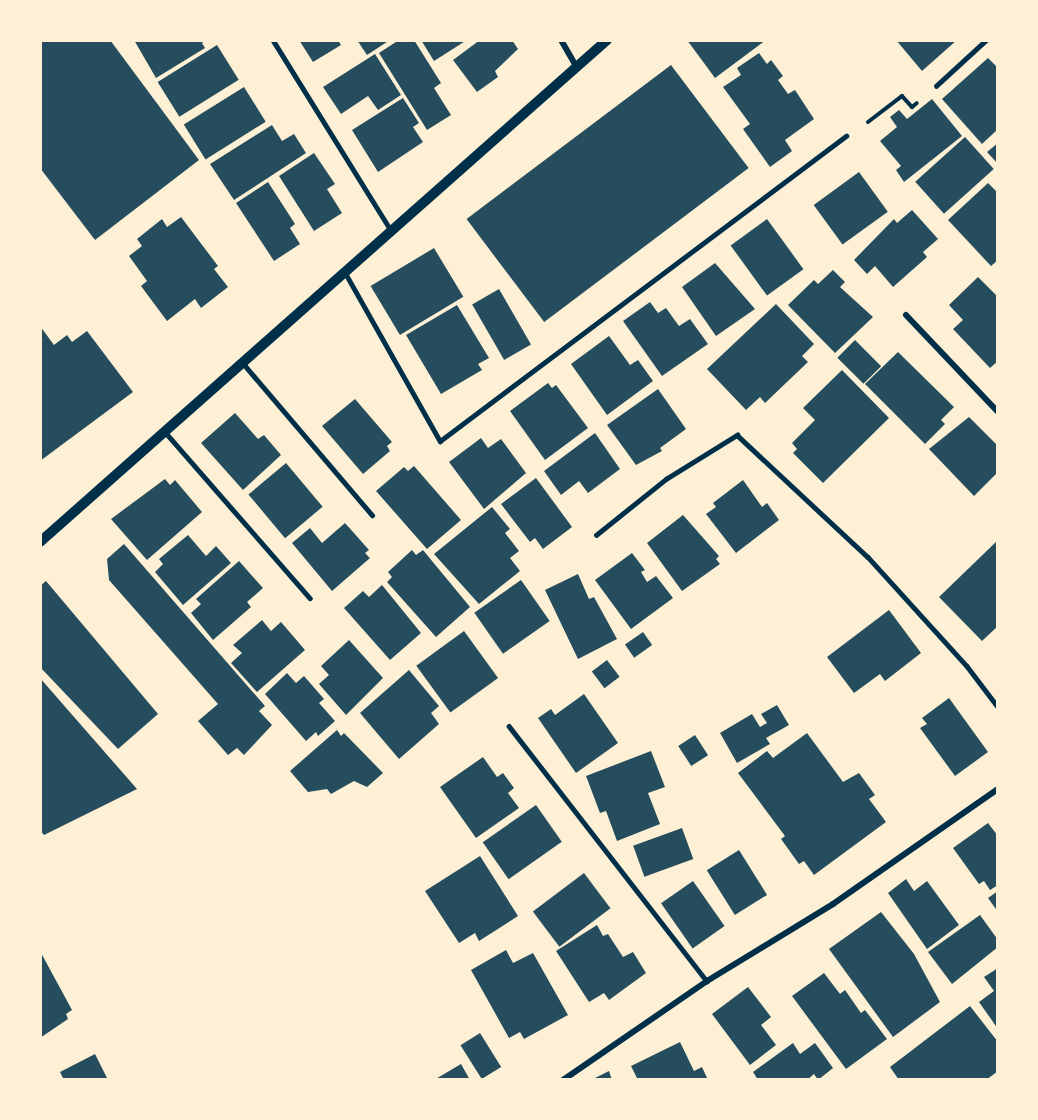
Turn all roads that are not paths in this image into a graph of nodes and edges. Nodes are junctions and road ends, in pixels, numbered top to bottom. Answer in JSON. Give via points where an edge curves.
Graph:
{"nodes":[{"id":1,"x":273,"y":40,"type":"edge"},
{"id":2,"x":561,"y":40,"type":"edge"},
{"id":3,"x":607,"y":40,"type":"edge"},
{"id":4,"x":986,"y":40,"type":"edge"},
{"id":5,"x":577,"y":68,"type":"junction"},
{"id":6,"x":936,"y":86,"type":"road end"},
{"id":7,"x":846,"y":136,"type":"road end"},
{"id":8,"x":390,"y":229,"type":"junction"},
{"id":9,"x":345,"y":271,"type":"junction"},
{"id":10,"x":906,"y":315,"type":"dead end"},
{"id":11,"x":241,"y":362,"type":"junction"},
{"id":12,"x":998,"y":412,"type":"edge"},
{"id":13,"x":164,"y":431,"type":"junction"},
{"id":14,"x":372,"y":515,"type":"dead end"},
{"id":15,"x":596,"y":535,"type":"dead end"},
{"id":16,"x":40,"y":542,"type":"edge"},
{"id":17,"x":310,"y":598,"type":"dead end"},
{"id":18,"x":998,"y":707,"type":"edge"},
{"id":19,"x":509,"y":726,"type":"dead end"},
{"id":20,"x":998,"y":789,"type":"edge"},
{"id":21,"x":707,"y":981,"type":"junction"},
{"id":22,"x":563,"y":1080,"type":"edge"}],
"edges":[{"from":1,"to":8,"type":"lane"},
{"from":2,"to":5,"type":"street"},
{"from":3,"to":5,"type":"street"},
{"from":4,"to":6,"type":"lane"},
{"from":5,"to":8,"type":"street"},
{"from":7,"to":9,"type":"lane","via":[[440,441]]},
{"from":8,"to":9,"type":"street"},
{"from":9,"to":11,"type":"street"},
{"from":10,"to":12,"type":"street"},
{"from":11,"to":13,"type":"street"},
{"from":11,"to":14,"type":"lane"},
{"from":13,"to":16,"type":"street"},
{"from":13,"to":17,"type":"lane"},
{"from":15,"to":18,"type":"lane","via":[[666,479],[737,435],[868,557],[967,666]]},
{"from":19,"to":21,"type":"lane"},
{"from":20,"to":21,"type":"street","via":[[833,904]]},
{"from":21,"to":22,"type":"street"}]}
